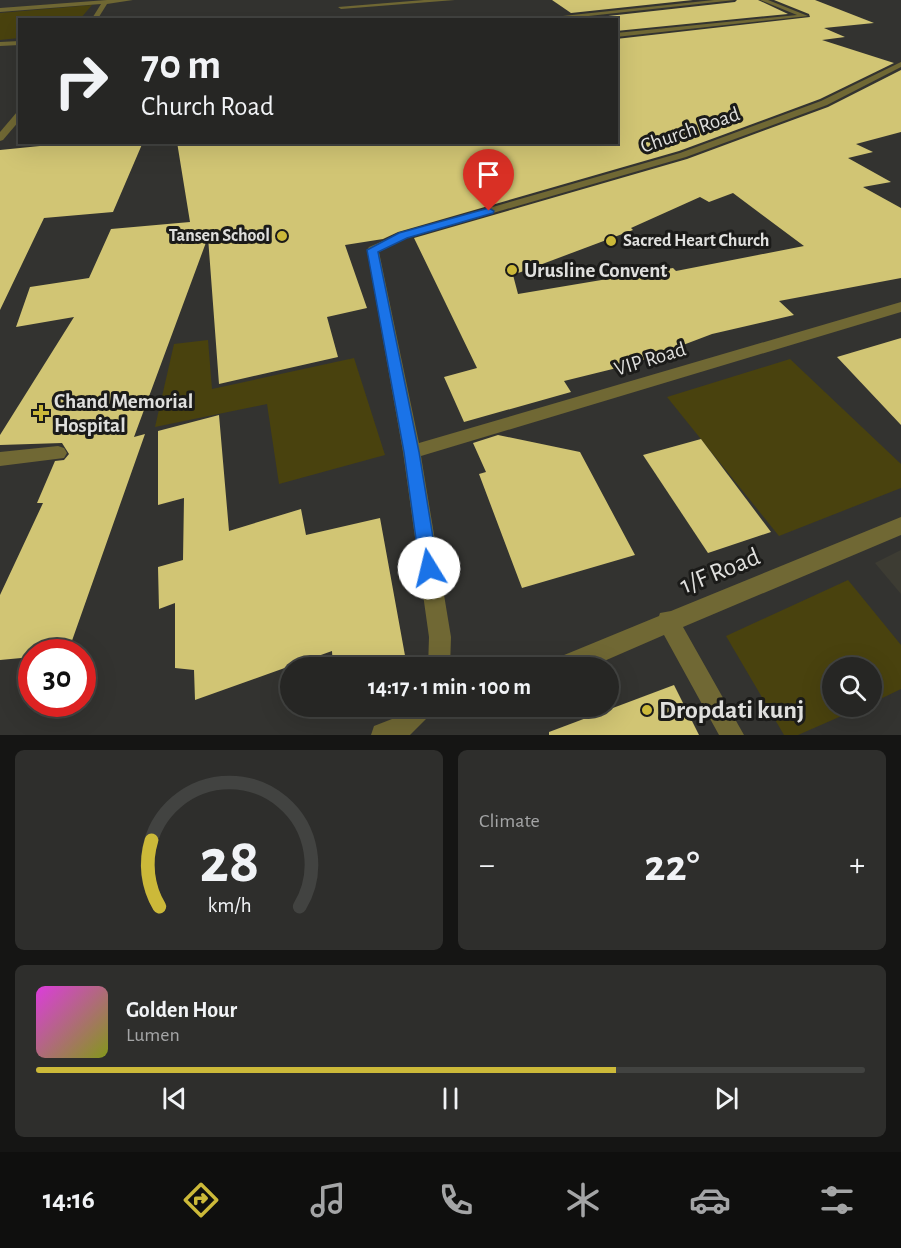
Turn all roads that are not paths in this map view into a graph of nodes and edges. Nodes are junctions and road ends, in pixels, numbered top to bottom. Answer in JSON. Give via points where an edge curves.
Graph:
{"nodes":[{"id":1,"x":130,"y":0,"type":"edge"},
{"id":2,"x":452,"y":0,"type":"edge"},
{"id":3,"x":732,"y":0,"type":"edge"},
{"id":4,"x":763,"y":0,"type":"edge"},
{"id":5,"x":105,"y":2,"type":"junction"},
{"id":6,"x":341,"y":7,"type":"dead end"},
{"id":7,"x":0,"y":10,"type":"edge"},
{"id":8,"x":95,"y":18,"type":"edge"},
{"id":9,"x":548,"y":18,"type":"edge"},
{"id":10,"x":618,"y":35,"type":"edge"},
{"id":11,"x":18,"y":43,"type":"edge"},
{"id":12,"x":0,"y":44,"type":"edge"},
{"id":13,"x":901,"y":64,"type":"edge"},
{"id":14,"x":15,"y":124,"type":"edge"},
{"id":15,"x":0,"y":138,"type":"edge"},
{"id":16,"x":901,"y":307,"type":"edge"},
{"id":17,"x":412,"y":452,"type":"junction"},
{"id":18,"x":58,"y":453,"type":"dead end"},
{"id":19,"x":0,"y":459,"type":"edge"},
{"id":20,"x":901,"y":526,"type":"edge"},
{"id":21,"x":668,"y":621,"type":"junction"},
{"id":22,"x":439,"y":657,"type":"edge"},
{"id":23,"x":585,"y":657,"type":"edge"},
{"id":24,"x":412,"y":717,"type":"edge"},
{"id":25,"x":383,"y":735,"type":"edge"},
{"id":26,"x":732,"y":735,"type":"edge"}],
"edges":[{"from":1,"to":5,"type":"street"},
{"from":2,"to":6,"type":"street"},
{"from":3,"to":9,"type":"street"},
{"from":4,"to":10,"type":"street","via":[[805,16]]},
{"from":5,"to":7,"type":"street"},
{"from":5,"to":8,"type":"street"},
{"from":11,"to":12,"type":"street"},
{"from":13,"to":17,"type":"street","name":"Church Road","via":[[824,104],[683,155],[403,236],[373,250]]},
{"from":14,"to":15,"type":"street"},
{"from":16,"to":17,"type":"street","name":"VIP Road"},
{"from":17,"to":22,"type":"street","name":"Church Road","via":[[440,637]]},
{"from":18,"to":19,"type":"street"},
{"from":20,"to":21,"type":"street","name":"1/F Road"},
{"from":21,"to":23,"type":"street","name":"1/F Road"},
{"from":21,"to":26,"type":"street"},
{"from":24,"to":25,"type":"street","via":[[400,728]]}]}
